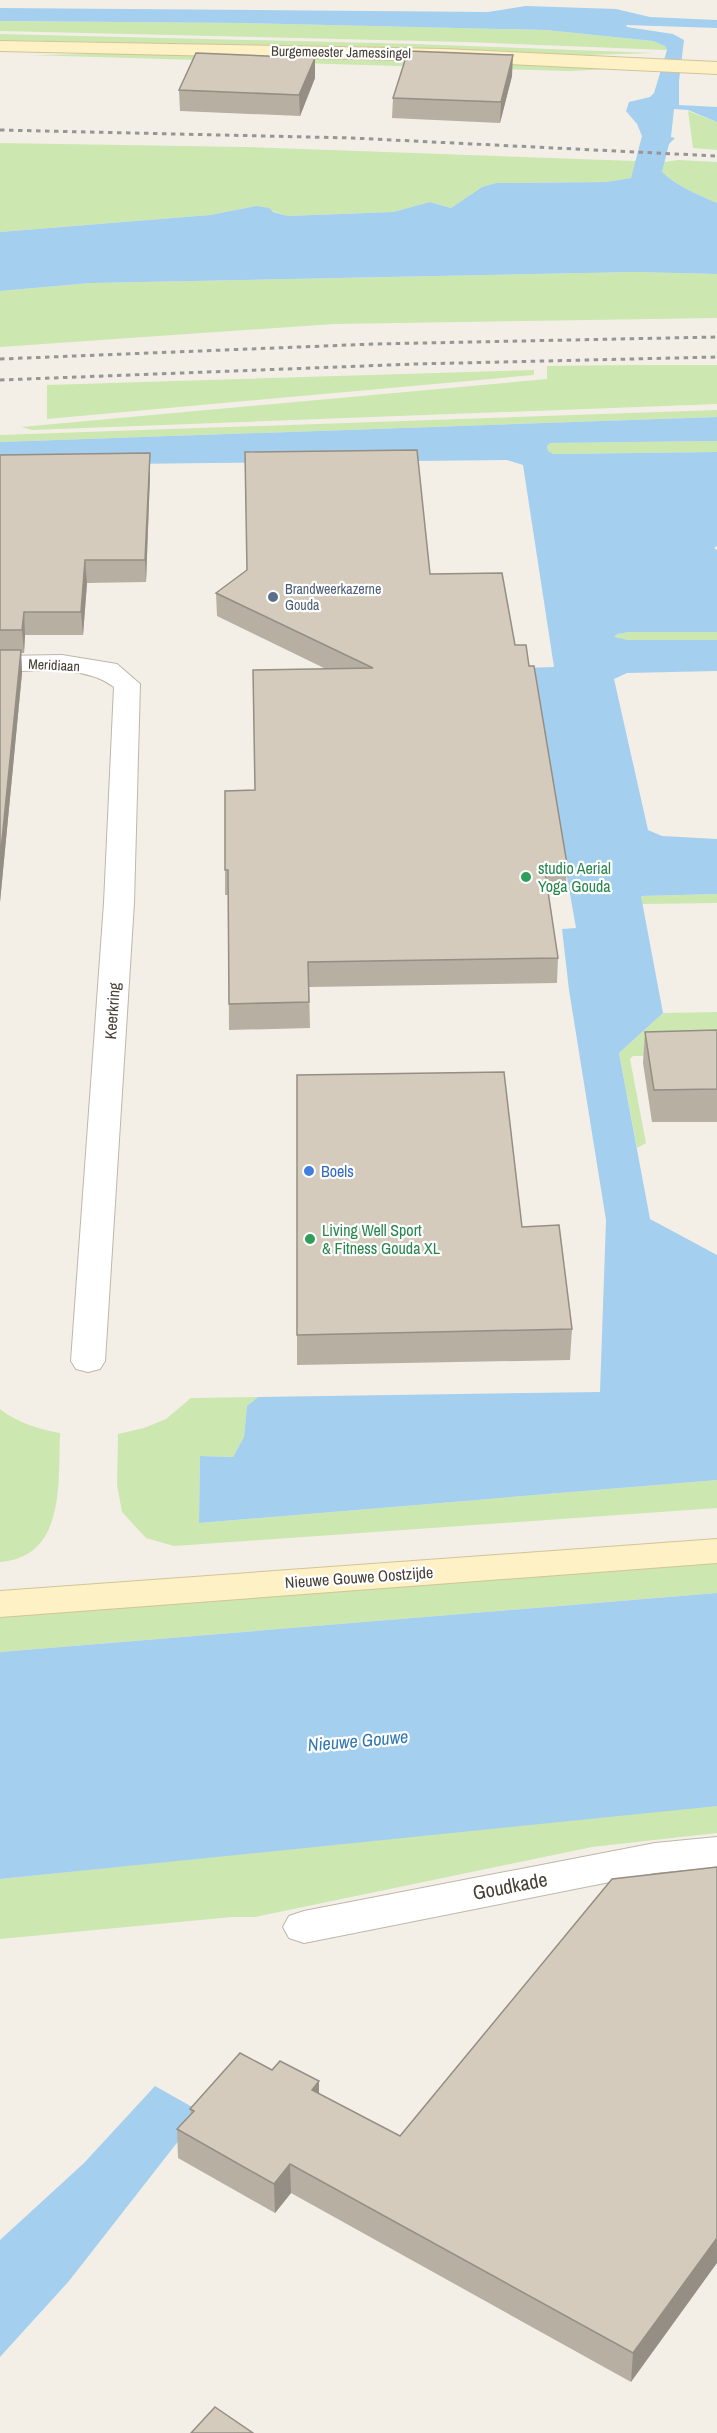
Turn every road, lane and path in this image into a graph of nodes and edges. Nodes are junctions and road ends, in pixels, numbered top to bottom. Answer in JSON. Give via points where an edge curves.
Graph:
{"nodes":[{"id":1,"x":0,"y":46,"type":"edge"},
{"id":2,"x":716,"y":68,"type":"edge"},
{"id":3,"x":0,"y":664,"type":"edge"},
{"id":4,"x":108,"y":670,"type":"joint"},
{"id":5,"x":88,"y":1361,"type":"dead end"},
{"id":6,"x":717,"y":1551,"type":"edge"},
{"id":7,"x":0,"y":1604,"type":"edge"},
{"id":8,"x":717,"y":1852,"type":"edge"},
{"id":9,"x":304,"y":1927,"type":"dead end"}],
"edges":[{"from":1,"to":2,"type":"main road","name":"Burgemeester Jamessingel","via":[[446,55]]},
{"from":3,"to":4,"type":"street","name":"Meridiaan","via":[[62,663]]},
{"from":4,"to":5,"type":"street","name":"Keerkring","via":[[127,684],[119,903]]},
{"from":6,"to":7,"type":"main road","name":"Nieuwe Gouwe Oostzijde"},
{"from":8,"to":9,"type":"street","name":"Goudkade","via":[[655,1858]]}]}
